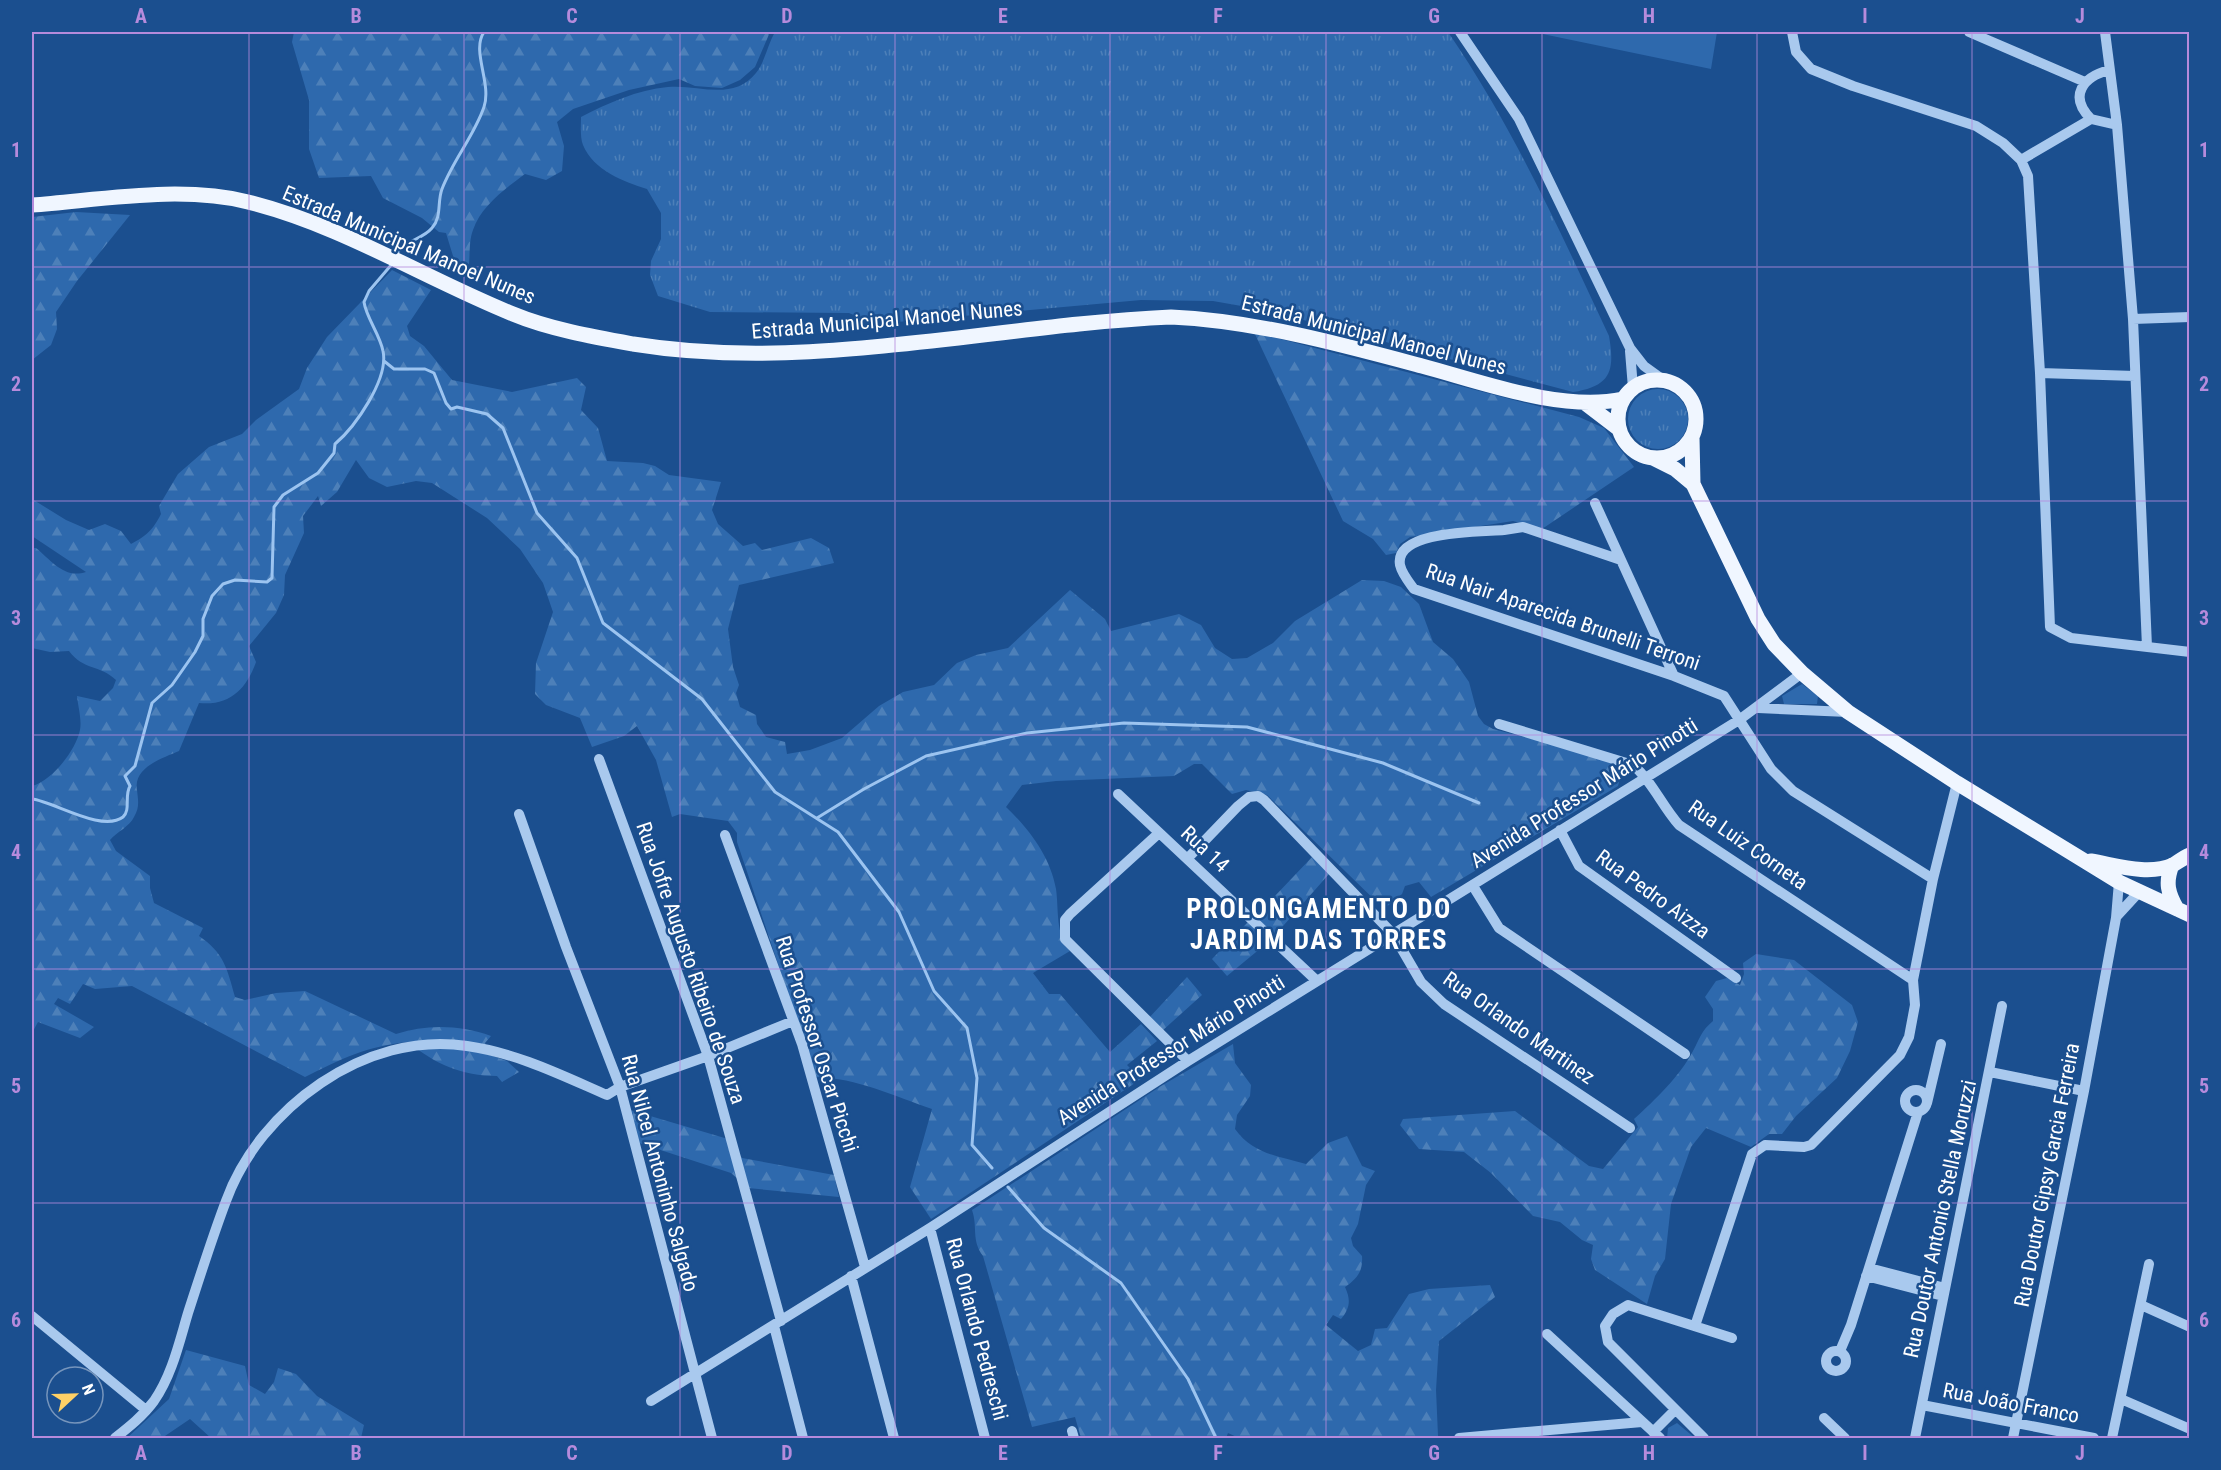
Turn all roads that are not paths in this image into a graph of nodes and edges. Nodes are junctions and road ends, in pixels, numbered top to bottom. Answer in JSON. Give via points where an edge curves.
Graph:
{"nodes":[{"id":1,"x":1460,"y":32,"type":"edge"},
{"id":2,"x":1792,"y":32,"type":"edge"},
{"id":3,"x":1969,"y":32,"type":"edge"},
{"id":4,"x":2105,"y":32,"type":"edge"},
{"id":5,"x":2109,"y":70,"type":"junction"},
{"id":6,"x":2085,"y":82,"type":"junction"},
{"id":7,"x":2091,"y":119,"type":"junction"},
{"id":8,"x":2117,"y":125,"type":"junction"},
{"id":9,"x":2021,"y":160,"type":"junction"},
{"id":10,"x":32,"y":205,"type":"edge"},
{"id":11,"x":2190,"y":317,"type":"edge"},
{"id":12,"x":2133,"y":319,"type":"junction"},
{"id":13,"x":1630,"y":348,"type":"junction"},
{"id":14,"x":2040,"y":373,"type":"junction"},
{"id":15,"x":2135,"y":376,"type":"junction"},
{"id":16,"x":1662,"y":380,"type":"junction"},
{"id":17,"x":1628,"y":394,"type":"junction"},
{"id":18,"x":1585,"y":403,"type":"junction"},
{"id":19,"x":1619,"y":429,"type":"junction"},
{"id":20,"x":1692,"y":438,"type":"junction"},
{"id":21,"x":1653,"y":458,"type":"junction"},
{"id":22,"x":1693,"y":484,"type":"junction"},
{"id":23,"x":1595,"y":503,"type":"dead end"},
{"id":24,"x":1621,"y":560,"type":"junction"},
{"id":25,"x":2147,"y":647,"type":"junction"},
{"id":26,"x":2190,"y":652,"type":"edge"},
{"id":27,"x":1802,"y":673,"type":"junction"},
{"id":28,"x":1674,"y":676,"type":"junction"},
{"id":29,"x":1758,"y":708,"type":"junction"},
{"id":30,"x":1848,"y":712,"type":"junction"},
{"id":31,"x":1739,"y":720,"type":"junction"},
{"id":32,"x":1499,"y":724,"type":"dead end"},
{"id":33,"x":599,"y":759,"type":"dead end"},
{"id":34,"x":1646,"y":776,"type":"junction"},
{"id":35,"x":1957,"y":783,"type":"junction"},
{"id":36,"x":1118,"y":794,"type":"dead end"},
{"id":37,"x":519,"y":814,"type":"dead end"},
{"id":38,"x":1560,"y":830,"type":"junction"},
{"id":39,"x":1159,"y":833,"type":"junction"},
{"id":40,"x":725,"y":835,"type":"dead end"},
{"id":41,"x":2190,"y":855,"type":"edge"},
{"id":42,"x":1187,"y":859,"type":"junction"},
{"id":43,"x":2082,"y":859,"type":"junction"},
{"id":44,"x":2172,"y":865,"type":"junction"},
{"id":45,"x":2134,"y":869,"type":"junction"},
{"id":46,"x":1933,"y":879,"type":"junction"},
{"id":47,"x":2120,"y":882,"type":"junction"},
{"id":48,"x":1473,"y":886,"type":"junction"},
{"id":49,"x":2139,"y":892,"type":"junction"},
{"id":50,"x":2183,"y":912,"type":"edge"},
{"id":51,"x":2116,"y":918,"type":"junction"},
{"id":52,"x":1393,"y":934,"type":"junction"},
{"id":53,"x":1736,"y":978,"type":"dead end"},
{"id":54,"x":1913,"y":980,"type":"junction"},
{"id":55,"x":1317,"y":981,"type":"junction"},
{"id":56,"x":2002,"y":1006,"type":"dead end"},
{"id":57,"x":793,"y":1021,"type":"junction"},
{"id":58,"x":1941,"y":1044,"type":"dead end"},
{"id":59,"x":1685,"y":1054,"type":"dead end"},
{"id":60,"x":708,"y":1056,"type":"junction"},
{"id":61,"x":1188,"y":1061,"type":"junction"},
{"id":62,"x":1990,"y":1071,"type":"junction"},
{"id":63,"x":1934,"y":1072,"type":"junction"},
{"id":64,"x":620,"y":1087,"type":"junction"},
{"id":65,"x":2085,"y":1091,"type":"junction"},
{"id":66,"x":1911,"y":1092,"type":"junction"},
{"id":67,"x":1927,"y":1103,"type":"junction"},
{"id":68,"x":1918,"y":1112,"type":"junction"},
{"id":69,"x":1630,"y":1128,"type":"dead end"},
{"id":70,"x":930,"y":1228,"type":"junction"},
{"id":71,"x":2149,"y":1264,"type":"dead end"},
{"id":72,"x":865,"y":1268,"type":"junction"},
{"id":73,"x":1868,"y":1272,"type":"junction"},
{"id":74,"x":851,"y":1276,"type":"junction"},
{"id":75,"x":1944,"y":1292,"type":"junction"},
{"id":76,"x":2140,"y":1305,"type":"junction"},
{"id":77,"x":32,"y":1316,"type":"edge"},
{"id":78,"x":777,"y":1324,"type":"junction"},
{"id":79,"x":1695,"y":1326,"type":"junction"},
{"id":80,"x":2190,"y":1327,"type":"edge"},
{"id":81,"x":1547,"y":1334,"type":"dead end"},
{"id":82,"x":1732,"y":1338,"type":"dead end"},
{"id":83,"x":1840,"y":1351,"type":"dead end"},
{"id":84,"x":695,"y":1374,"type":"junction"},
{"id":85,"x":2121,"y":1399,"type":"junction"},
{"id":86,"x":651,"y":1401,"type":"dead end"},
{"id":87,"x":1922,"y":1405,"type":"junction"},
{"id":88,"x":147,"y":1410,"type":"junction"},
{"id":89,"x":1675,"y":1410,"type":"junction"},
{"id":90,"x":1824,"y":1418,"type":"dead end"},
{"id":91,"x":1642,"y":1422,"type":"junction"},
{"id":92,"x":2016,"y":1424,"type":"junction"},
{"id":93,"x":2190,"y":1429,"type":"edge"},
{"id":94,"x":1657,"y":1435,"type":"edge"},
{"id":95,"x":115,"y":1438,"type":"edge"},
{"id":96,"x":712,"y":1438,"type":"edge"},
{"id":97,"x":803,"y":1438,"type":"edge"},
{"id":98,"x":894,"y":1438,"type":"edge"},
{"id":99,"x":985,"y":1438,"type":"edge"},
{"id":100,"x":1459,"y":1438,"type":"edge"},
{"id":101,"x":1704,"y":1438,"type":"edge"},
{"id":102,"x":1845,"y":1438,"type":"edge"},
{"id":103,"x":1915,"y":1438,"type":"edge"},
{"id":104,"x":2013,"y":1438,"type":"edge"},
{"id":105,"x":2094,"y":1438,"type":"edge"},
{"id":106,"x":2112,"y":1438,"type":"edge"}],
"edges":[{"from":1,"to":13,"type":"street","via":[[1519,119]]},
{"from":2,"to":9,"type":"street","via":[[1796,52],[1811,69],[1976,126]]},
{"from":3,"to":6,"type":"street"},
{"from":4,"to":5,"type":"street"},
{"from":5,"to":6,"type":"street"},
{"from":5,"to":8,"type":"street"},
{"from":6,"to":7,"type":"street","via":[[2081,106]]},
{"from":7,"to":8,"type":"street"},
{"from":7,"to":9,"type":"street"},
{"from":8,"to":12,"type":"street"},
{"from":9,"to":14,"type":"street","via":[[2028,176]]},
{"from":10,"to":18,"type":"main road","name":"Estrada Municipal Manoel Nunes","via":[[172,195],[246,201],[326,228],[516,316],[630,343],[688,351],[803,352],[1135,318],[1191,318],[1277,331],[1510,390]]},
{"from":11,"to":12,"type":"street"},
{"from":12,"to":15,"type":"street"},
{"from":13,"to":16,"type":"street"},
{"from":13,"to":17,"type":"street"},
{"from":14,"to":15,"type":"street"},
{"from":14,"to":25,"type":"street","via":[[2050,627],[2071,638]]},
{"from":15,"to":25,"type":"street"},
{"from":16,"to":17,"type":"main road","via":[[1646,381]]},
{"from":16,"to":20,"type":"main road","via":[[1676,384],[1688,394],[1696,416]]},
{"from":17,"to":18,"type":"main road","name":"Estrada Municipal Manoel Nunes"},
{"from":17,"to":19,"type":"main road","via":[[1618,414]]},
{"from":18,"to":19,"type":"main road","name":"Estrada Municipal Manoel Nunes"},
{"from":19,"to":21,"type":"main road","via":[[1626,443]]},
{"from":20,"to":21,"type":"main road","via":[[1682,450],[1668,457]]},
{"from":20,"to":22,"type":"main road"},
{"from":21,"to":22,"type":"main road"},
{"from":22,"to":27,"type":"main road","via":[[1758,619],[1774,644]]},
{"from":23,"to":24,"type":"street"},
{"from":24,"to":28,"type":"street"},
{"from":24,"to":28,"type":"street","name":"Rua Nair Aparecida Brunelli Terroni","via":[[1523,527],[1422,538],[1405,548],[1400,568],[1414,589]]},
{"from":25,"to":26,"type":"street"},
{"from":27,"to":29,"type":"street","name":"Avenida Professor Mário Pinotti"},
{"from":27,"to":30,"type":"main road"},
{"from":28,"to":31,"type":"street","name":"Rua Nair Aparecida Brunelli Terroni","via":[[1724,696]]},
{"from":29,"to":30,"type":"street"},
{"from":29,"to":31,"type":"street","name":"Avenida Professor Mário Pinotti"},
{"from":30,"to":35,"type":"main road"},
{"from":31,"to":34,"type":"street","name":"Avenida Professor Mário Pinotti"},
{"from":31,"to":46,"type":"street","name":"Rua Nair Aparecida Brunelli Terroni","via":[[1771,769],[1792,790]]},
{"from":32,"to":34,"type":"street","name":"Rua Luiz Corneta","via":[[1618,759]]},
{"from":33,"to":60,"type":"street","name":"Rua Jofre Augusto Ribeiro de Souza"},
{"from":34,"to":38,"type":"street","name":"Avenida Professor Mário Pinotti"},
{"from":34,"to":54,"type":"street","name":"Rua Luiz Corneta","via":[[1654,794],[1679,825]]},
{"from":35,"to":43,"type":"main road"},
{"from":35,"to":46,"type":"street"},
{"from":36,"to":39,"type":"street","name":"Rua 14"},
{"from":37,"to":64,"type":"street","name":"Rua Nilcel Antoninho Salgado"},
{"from":38,"to":48,"type":"street","name":"Avenida Professor Mário Pinotti"},
{"from":38,"to":53,"type":"street","name":"Rua Pedro Aizza","via":[[1579,866]]},
{"from":39,"to":42,"type":"street","name":"Rua 14"},
{"from":39,"to":61,"type":"street","via":[[1070,914],[1064,933],[1069,945]]},
{"from":40,"to":57,"type":"street","name":"Rua Professor Oscar Picchi"},
{"from":41,"to":44,"type":"main road"},
{"from":42,"to":52,"type":"street","name":"Rua Orlando Martinez","via":[[1249,797],[1258,796]]},
{"from":42,"to":55,"type":"street","name":"Rua 14"},
{"from":43,"to":45,"type":"main road"},
{"from":43,"to":47,"type":"main road"},
{"from":44,"to":45,"type":"main road"},
{"from":44,"to":50,"type":"main road","via":[[2168,892]]},
{"from":45,"to":47,"type":"main road"},
{"from":46,"to":54,"type":"street"},
{"from":47,"to":49,"type":"main road"},
{"from":47,"to":51,"type":"street","name":"Rua Doutor Gipsy Garcia Ferreira"},
{"from":48,"to":52,"type":"street","name":"Avenida Professor Mário Pinotti"},
{"from":48,"to":59,"type":"street","via":[[1499,928]]},
{"from":49,"to":50,"type":"main road"},
{"from":49,"to":51,"type":"street"},
{"from":51,"to":65,"type":"street","name":"Rua Doutor Gipsy Garcia Ferreira"},
{"from":52,"to":55,"type":"street","name":"Avenida Professor Mário Pinotti"},
{"from":52,"to":69,"type":"street","name":"Rua Orlando Martinez","via":[[1421,982],[1444,1004]]},
{"from":54,"to":79,"type":"street","via":[[1915,1005],[1909,1037],[1900,1056],[1811,1145],[1765,1145],[1752,1154]]},
{"from":55,"to":61,"type":"street","name":"Avenida Professor Mário Pinotti"},
{"from":56,"to":62,"type":"street","name":"Rua Doutor Antonio Stella Moruzzi"},
{"from":57,"to":60,"type":"street"},
{"from":57,"to":72,"type":"street","name":"Rua Professor Oscar Picchi"},
{"from":58,"to":63,"type":"street"},
{"from":60,"to":64,"type":"street"},
{"from":60,"to":78,"type":"street","name":"Rua Jofre Augusto Ribeiro de Souza"},
{"from":61,"to":70,"type":"street","name":"Avenida Professor Mário Pinotti"},
{"from":62,"to":65,"type":"street"},
{"from":62,"to":75,"type":"street","name":"Rua Doutor Antonio Stella Moruzzi"},
{"from":63,"to":66,"type":"street"},
{"from":63,"to":67,"type":"street"},
{"from":64,"to":84,"type":"street","name":"Rua Nilcel Antoninho Salgado"},
{"from":64,"to":88,"type":"street","via":[[607,1095],[513,1055],[464,1045],[409,1046],[368,1057],[333,1073],[292,1106],[251,1152],[226,1198],[170,1372]]},
{"from":65,"to":92,"type":"street","name":"Rua Doutor Gipsy Garcia Ferreira"},
{"from":66,"to":67,"type":"street","via":[[1922,1092]]},
{"from":66,"to":68,"type":"street","via":[[1906,1098],[1907,1106]]},
{"from":67,"to":68,"type":"street"},
{"from":68,"to":73,"type":"street"},
{"from":70,"to":72,"type":"street","name":"Avenida Professor Mário Pinotti"},
{"from":70,"to":99,"type":"street","name":"Rua Orlando Pedreschi"},
{"from":71,"to":76,"type":"street"},
{"from":72,"to":74,"type":"street","name":"Avenida Professor Mário Pinotti"},
{"from":73,"to":75,"type":"street"},
{"from":73,"to":83,"type":"street"},
{"from":74,"to":78,"type":"street","name":"Avenida Professor Mário Pinotti"},
{"from":74,"to":98,"type":"street"},
{"from":75,"to":87,"type":"street","name":"Rua Doutor Antonio Stella Moruzzi"},
{"from":76,"to":80,"type":"street"},
{"from":76,"to":85,"type":"street"},
{"from":77,"to":88,"type":"street"},
{"from":78,"to":84,"type":"street","name":"Avenida Professor Mário Pinotti"},
{"from":78,"to":97,"type":"street","name":"Rua Jofre Augusto Ribeiro de Souza"},
{"from":79,"to":82,"type":"street"},
{"from":79,"to":89,"type":"street","via":[[1638,1307],[1623,1306],[1605,1326],[1608,1342]]},
{"from":81,"to":91,"type":"street"},
{"from":84,"to":86,"type":"street","name":"Avenida Professor Mário Pinotti"},
{"from":84,"to":96,"type":"street","name":"Rua Nilcel Antoninho Salgado"},
{"from":85,"to":93,"type":"street"},
{"from":85,"to":106,"type":"street"},
{"from":87,"to":92,"type":"street","name":"Rua João Franco"},
{"from":87,"to":103,"type":"street","name":"Rua Doutor Antonio Stella Moruzzi"},
{"from":88,"to":95,"type":"street"},
{"from":89,"to":94,"type":"street"},
{"from":89,"to":101,"type":"street"},
{"from":90,"to":102,"type":"street"},
{"from":91,"to":94,"type":"street"},
{"from":91,"to":100,"type":"street"},
{"from":92,"to":104,"type":"street","name":"Rua Doutor Gipsy Garcia Ferreira"},
{"from":92,"to":105,"type":"street","name":"Rua João Franco"}]}
